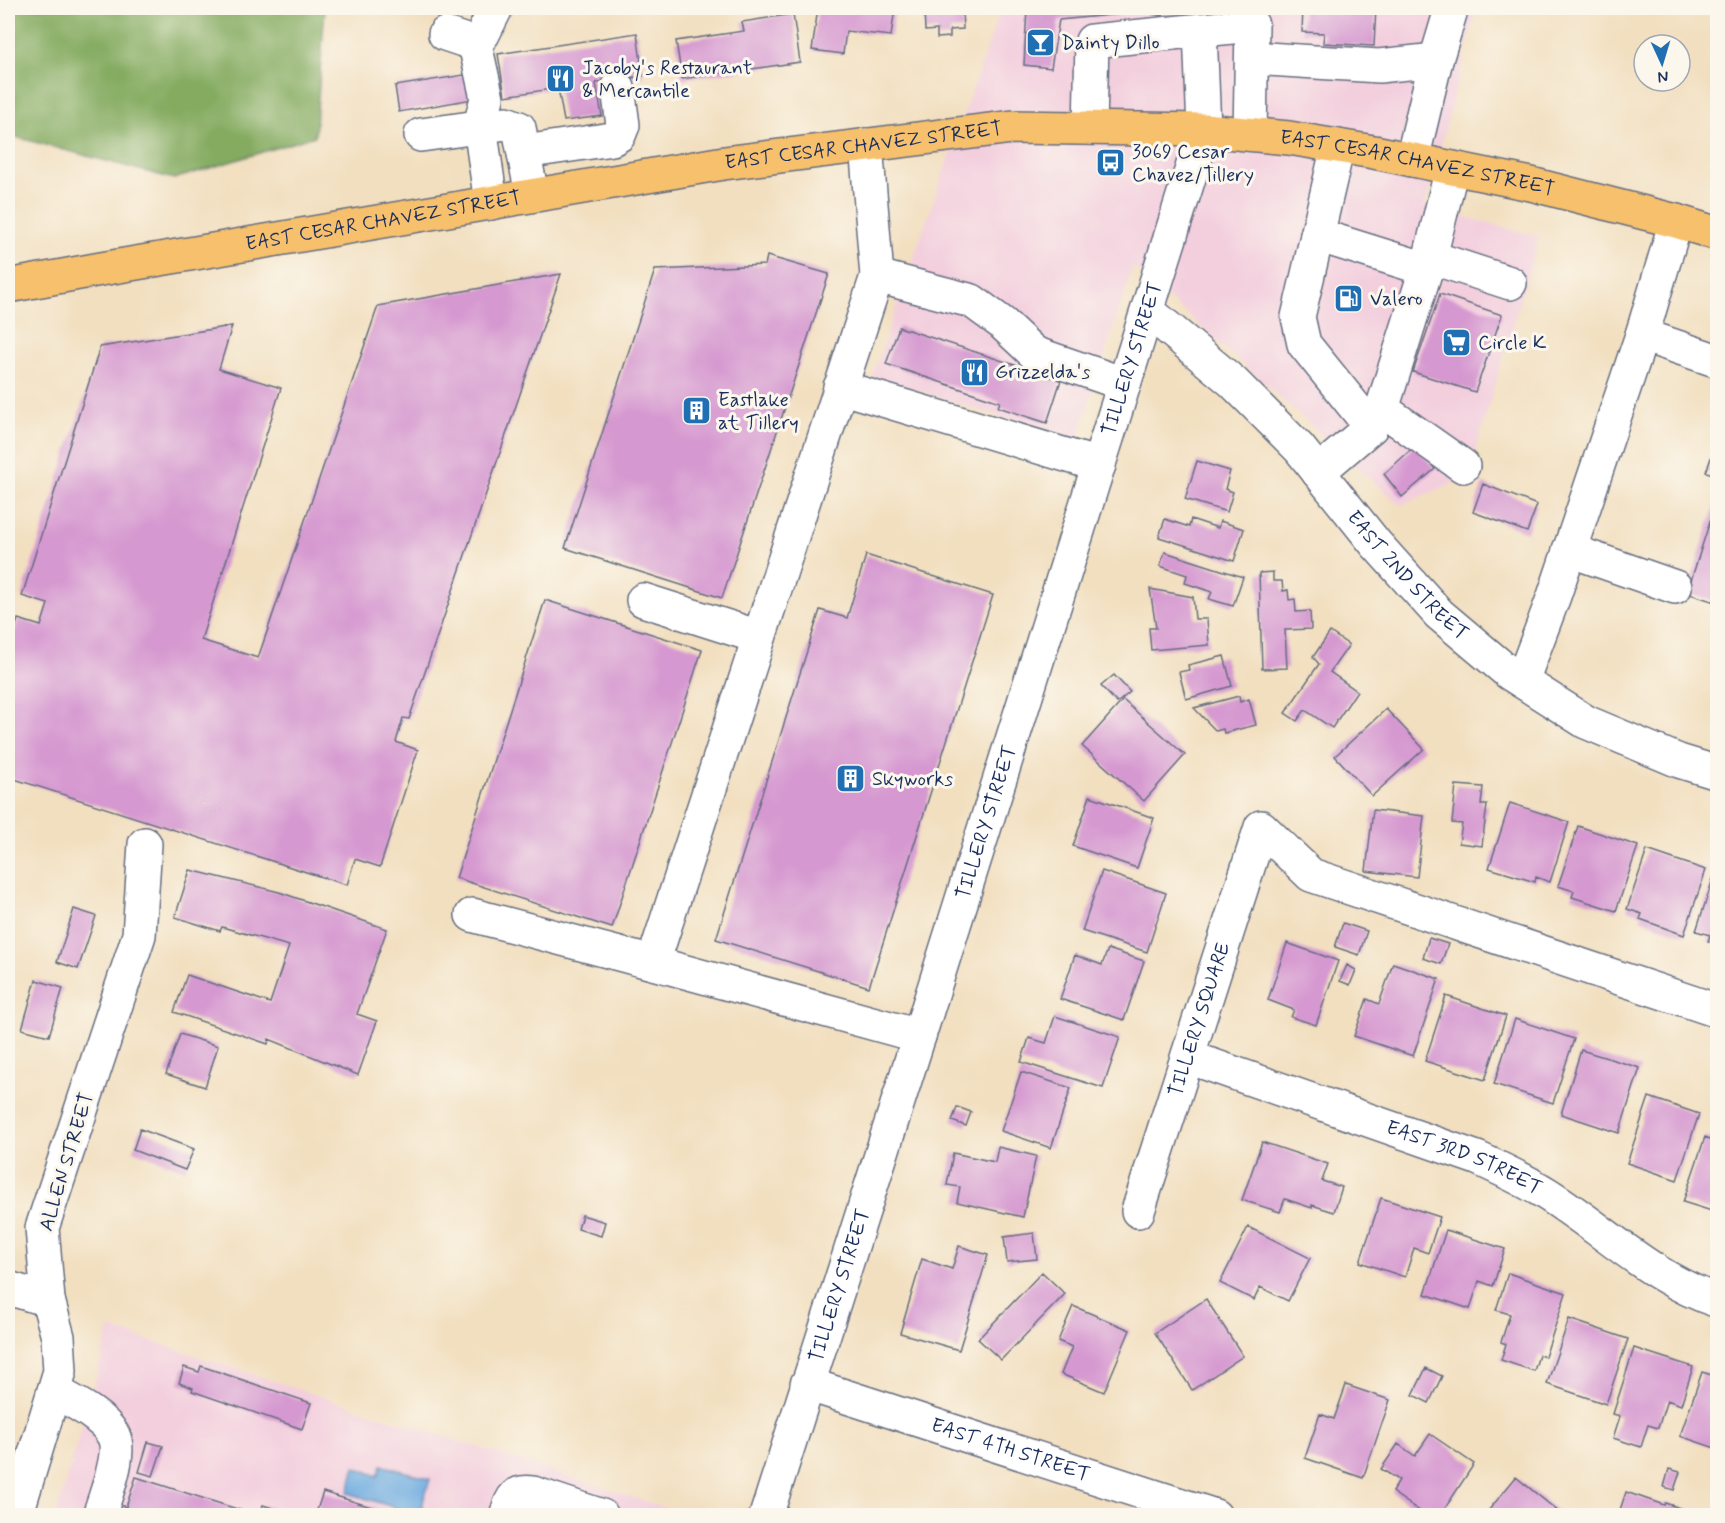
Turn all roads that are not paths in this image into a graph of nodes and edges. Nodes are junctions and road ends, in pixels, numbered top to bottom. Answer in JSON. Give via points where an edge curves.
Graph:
{"nodes":[{"id":1,"x":496,"y":8,"type":"edge"},
{"id":2,"x":1451,"y":10,"type":"dead end"},
{"id":3,"x":1252,"y":16,"type":"edge"},
{"id":4,"x":1200,"y":30,"type":"junction"},
{"id":5,"x":1252,"y":58,"type":"junction"},
{"id":6,"x":1436,"y":60,"type":"junction"},
{"id":7,"x":618,"y":88,"type":"dead end"},
{"id":8,"x":480,"y":126,"type":"junction"},
{"id":9,"x":1090,"y":128,"type":"junction"},
{"id":10,"x":1204,"y":130,"type":"junction"},
{"id":11,"x":1250,"y":134,"type":"junction"},
{"id":12,"x":421,"y":135,"type":"dead end"},
{"id":13,"x":866,"y":145,"type":"junction"},
{"id":14,"x":1338,"y":146,"type":"junction"},
{"id":15,"x":524,"y":152,"type":"junction"},
{"id":16,"x":1413,"y":160,"type":"junction"},
{"id":17,"x":1452,"y":168,"type":"junction"},
{"id":18,"x":532,"y":195,"type":"junction"},
{"id":19,"x":491,"y":202,"type":"junction"},
{"id":20,"x":1676,"y":221,"type":"junction"},
{"id":21,"x":1718,"y":234,"type":"edge"},
{"id":22,"x":1317,"y":235,"type":"junction"},
{"id":23,"x":1428,"y":263,"type":"junction"},
{"id":24,"x":877,"y":276,"type":"junction"},
{"id":25,"x":1510,"y":283,"type":"dead end"},
{"id":26,"x":8,"y":286,"type":"edge"},
{"id":27,"x":1148,"y":310,"type":"junction"},
{"id":28,"x":1642,"y":335,"type":"junction"},
{"id":29,"x":1718,"y":361,"type":"edge"},
{"id":30,"x":1125,"y":384,"type":"junction"},
{"id":31,"x":840,"y":387,"type":"junction"},
{"id":32,"x":1376,"y":418,"type":"junction"},
{"id":33,"x":1099,"y":465,"type":"junction"},
{"id":34,"x":1463,"y":466,"type":"dead end"},
{"id":35,"x":1318,"y":472,"type":"junction"},
{"id":36,"x":1569,"y":550,"type":"junction"},
{"id":37,"x":1675,"y":587,"type":"dead end"},
{"id":38,"x":643,"y":600,"type":"dead end"},
{"id":39,"x":759,"y":637,"type":"junction"},
{"id":40,"x":1522,"y":681,"type":"junction"},
{"id":41,"x":1718,"y":773,"type":"edge"},
{"id":42,"x":144,"y":844,"type":"dead end"},
{"id":43,"x":472,"y":915,"type":"dead end"},
{"id":44,"x":653,"y":963,"type":"junction"},
{"id":45,"x":1718,"y":1011,"type":"edge"},
{"id":46,"x":920,"y":1036,"type":"junction"},
{"id":47,"x":1188,"y":1057,"type":"junction"},
{"id":48,"x":1138,"y":1211,"type":"dead end"},
{"id":49,"x":8,"y":1288,"type":"edge"},
{"id":50,"x":48,"y":1300,"type":"junction"},
{"id":51,"x":1718,"y":1301,"type":"edge"},
{"id":52,"x":807,"y":1384,"type":"junction"},
{"id":53,"x":54,"y":1390,"type":"junction"},
{"id":54,"x":16,"y":1515,"type":"edge"},
{"id":55,"x":99,"y":1515,"type":"edge"},
{"id":56,"x":506,"y":1515,"type":"edge"},
{"id":57,"x":602,"y":1515,"type":"edge"},
{"id":58,"x":766,"y":1515,"type":"edge"},
{"id":59,"x":1215,"y":1515,"type":"edge"}],
"edges":[{"from":1,"to":8,"type":"street","via":[[483,34],[460,39],[487,98]]},
{"from":2,"to":6,"type":"street"},
{"from":3,"to":4,"type":"street"},
{"from":3,"to":5,"type":"street"},
{"from":4,"to":9,"type":"street","via":[[1092,41]]},
{"from":4,"to":10,"type":"street","name":"TILLERY STREET"},
{"from":5,"to":6,"type":"street","via":[[1379,66]]},
{"from":5,"to":11,"type":"street"},
{"from":6,"to":16,"type":"street"},
{"from":7,"to":15,"type":"street","via":[[623,125],[619,135]]},
{"from":8,"to":12,"type":"street"},
{"from":8,"to":15,"type":"street","via":[[506,123],[519,128]]},
{"from":8,"to":19,"type":"street"},
{"from":9,"to":10,"type":"main road","name":"EAST CESAR CHAVEZ STREET"},
{"from":9,"to":13,"type":"main road","name":"EAST CESAR CHAVEZ STREET","via":[[1013,127]]},
{"from":10,"to":11,"type":"main road","name":"EAST CESAR CHAVEZ STREET"},
{"from":10,"to":27,"type":"street","name":"TILLERY STREET"},
{"from":11,"to":14,"type":"main road","name":"EAST CESAR CHAVEZ STREET"},
{"from":13,"to":18,"type":"main road","name":"EAST CESAR CHAVEZ STREET","via":[[724,163]]},
{"from":13,"to":24,"type":"street"},
{"from":14,"to":16,"type":"main road","name":"EAST CESAR CHAVEZ STREET"},
{"from":14,"to":22,"type":"street"},
{"from":15,"to":18,"type":"street"},
{"from":16,"to":17,"type":"main road","name":"EAST CESAR CHAVEZ STREET"},
{"from":17,"to":20,"type":"main road","name":"EAST CESAR CHAVEZ STREET"},
{"from":17,"to":23,"type":"street"},
{"from":18,"to":19,"type":"main road","name":"EAST CESAR CHAVEZ STREET"},
{"from":19,"to":26,"type":"main road","name":"EAST CESAR CHAVEZ STREET"},
{"from":20,"to":21,"type":"main road","name":"EAST CESAR CHAVEZ STREET"},
{"from":20,"to":28,"type":"street"},
{"from":22,"to":23,"type":"street"},
{"from":22,"to":32,"type":"street","via":[[1298,317],[1304,344]]},
{"from":23,"to":25,"type":"street"},
{"from":23,"to":32,"type":"street"},
{"from":24,"to":30,"type":"street","via":[[972,301],[1034,352]]},
{"from":24,"to":31,"type":"street"},
{"from":27,"to":30,"type":"street","name":"TILLERY STREET"},
{"from":27,"to":35,"type":"street","name":"EAST 2ND STREET","via":[[1233,382]]},
{"from":28,"to":29,"type":"street"},
{"from":28,"to":36,"type":"street"},
{"from":30,"to":33,"type":"street","name":"TILLERY STREET"},
{"from":31,"to":33,"type":"street"},
{"from":31,"to":39,"type":"street"},
{"from":32,"to":34,"type":"street"},
{"from":32,"to":35,"type":"street"},
{"from":33,"to":46,"type":"street","name":"TILLERY STREET"},
{"from":35,"to":40,"type":"street","name":"EAST 2ND STREET","via":[[1439,614]]},
{"from":36,"to":37,"type":"street"},
{"from":36,"to":40,"type":"street"},
{"from":38,"to":39,"type":"street"},
{"from":39,"to":44,"type":"street"},
{"from":40,"to":41,"type":"street","name":"EAST 2ND STREET","via":[[1586,722]]},
{"from":42,"to":50,"type":"street","name":"ALLEN STREET","via":[[139,935],[42,1228]]},
{"from":43,"to":44,"type":"street"},
{"from":44,"to":46,"type":"street"},
{"from":45,"to":47,"type":"street","name":"TILLERY SQUARE","via":[[1311,875],[1260,828]]},
{"from":46,"to":52,"type":"street","name":"TILLERY STREET"},
{"from":47,"to":48,"type":"street","name":"TILLERY SQUARE"},
{"from":47,"to":51,"type":"street","name":"EAST 3RD STREET","via":[[1477,1158],[1514,1175],[1548,1194],[1648,1267]]},
{"from":49,"to":50,"type":"street"},
{"from":50,"to":53,"type":"street","name":"ALLEN STREET","via":[[58,1337],[60,1371]]},
{"from":52,"to":58,"type":"street","name":"TILLERY STREET"},
{"from":52,"to":59,"type":"street","name":"EAST 4TH STREET"},
{"from":53,"to":54,"type":"street","name":"ALLEN STREET"},
{"from":53,"to":55,"type":"street","via":[[100,1419],[114,1436],[116,1454]]},
{"from":56,"to":57,"type":"street","via":[[512,1498],[522,1491]]}]}
